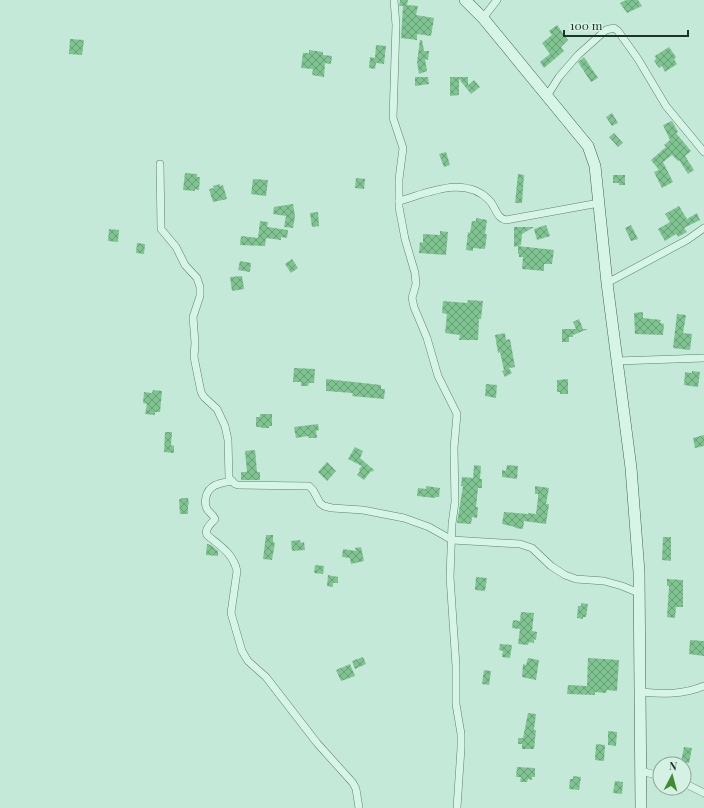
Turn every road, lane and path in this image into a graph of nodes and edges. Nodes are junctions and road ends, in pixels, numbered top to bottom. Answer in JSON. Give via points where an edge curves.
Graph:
{"nodes":[{"id":1,"x":394,"y":0,"type":"edge"},
{"id":2,"x":466,"y":0,"type":"edge"},
{"id":3,"x":497,"y":0,"type":"edge"},
{"id":4,"x":483,"y":18,"type":"junction"},
{"id":5,"x":547,"y":96,"type":"junction"},
{"id":6,"x":704,"y":152,"type":"edge"},
{"id":7,"x":160,"y":164,"type":"dead end"},
{"id":8,"x":399,"y":201,"type":"junction"},
{"id":9,"x":599,"y":202,"type":"junction"},
{"id":10,"x":704,"y":228,"type":"edge"},
{"id":11,"x":607,"y":283,"type":"junction"},
{"id":12,"x":704,"y":358,"type":"edge"},
{"id":13,"x":617,"y":361,"type":"junction"},
{"id":14,"x":232,"y":481,"type":"junction"},
{"id":15,"x":452,"y":540,"type":"junction"},
{"id":16,"x":639,"y":593,"type":"junction"},
{"id":17,"x":704,"y":686,"type":"edge"},
{"id":18,"x":640,"y":692,"type":"junction"},
{"id":19,"x":641,"y":771,"type":"junction"},
{"id":20,"x":652,"y":774,"type":"edge"},
{"id":21,"x":692,"y":787,"type":"edge"},
{"id":22,"x":704,"y":793,"type":"edge"},
{"id":23,"x":359,"y":808,"type":"edge"},
{"id":24,"x":457,"y":808,"type":"edge"},
{"id":25,"x":641,"y":808,"type":"edge"}],
"edges":[{"from":1,"to":8,"type":"street","via":[[396,25],[393,118],[403,148]]},
{"from":2,"to":4,"type":"main road"},
{"from":3,"to":4,"type":"street"},
{"from":4,"to":5,"type":"main road"},
{"from":5,"to":6,"type":"street","via":[[578,55],[606,30],[614,28],[638,60],[666,106]]},
{"from":5,"to":9,"type":"main road","via":[[588,146],[595,166]]},
{"from":7,"to":14,"type":"street","via":[[161,230],[176,246],[184,265],[197,278],[200,287],[200,296],[192,317],[194,357],[201,392],[218,410],[225,426],[229,478]]},
{"from":8,"to":9,"type":"street","via":[[461,186],[483,194],[492,202],[498,216],[506,220]]},
{"from":8,"to":15,"type":"street","via":[[404,239],[415,273],[416,284],[412,298],[414,307],[427,338],[438,376],[456,414]]},
{"from":9,"to":11,"type":"main road"},
{"from":10,"to":11,"type":"street","via":[[688,240]]},
{"from":11,"to":13,"type":"main road"},
{"from":12,"to":13,"type":"street"},
{"from":13,"to":16,"type":"main road","via":[[631,468]]},
{"from":14,"to":15,"type":"street","via":[[238,485],[309,486],[324,506],[404,518],[429,527]]},
{"from":14,"to":23,"type":"street","via":[[217,484],[207,494],[207,509],[215,519],[206,532],[229,554],[235,564],[237,571],[232,613],[242,651],[353,783]]},
{"from":15,"to":16,"type":"street","via":[[520,544],[532,548],[565,576],[604,581]]},
{"from":15,"to":24,"type":"street","via":[[450,577],[456,704],[461,734]]},
{"from":16,"to":18,"type":"main road"},
{"from":17,"to":18,"type":"street","via":[[675,694]]},
{"from":18,"to":19,"type":"main road"},
{"from":19,"to":20,"type":"street"},
{"from":19,"to":25,"type":"main road"},
{"from":21,"to":22,"type":"street"}]}
